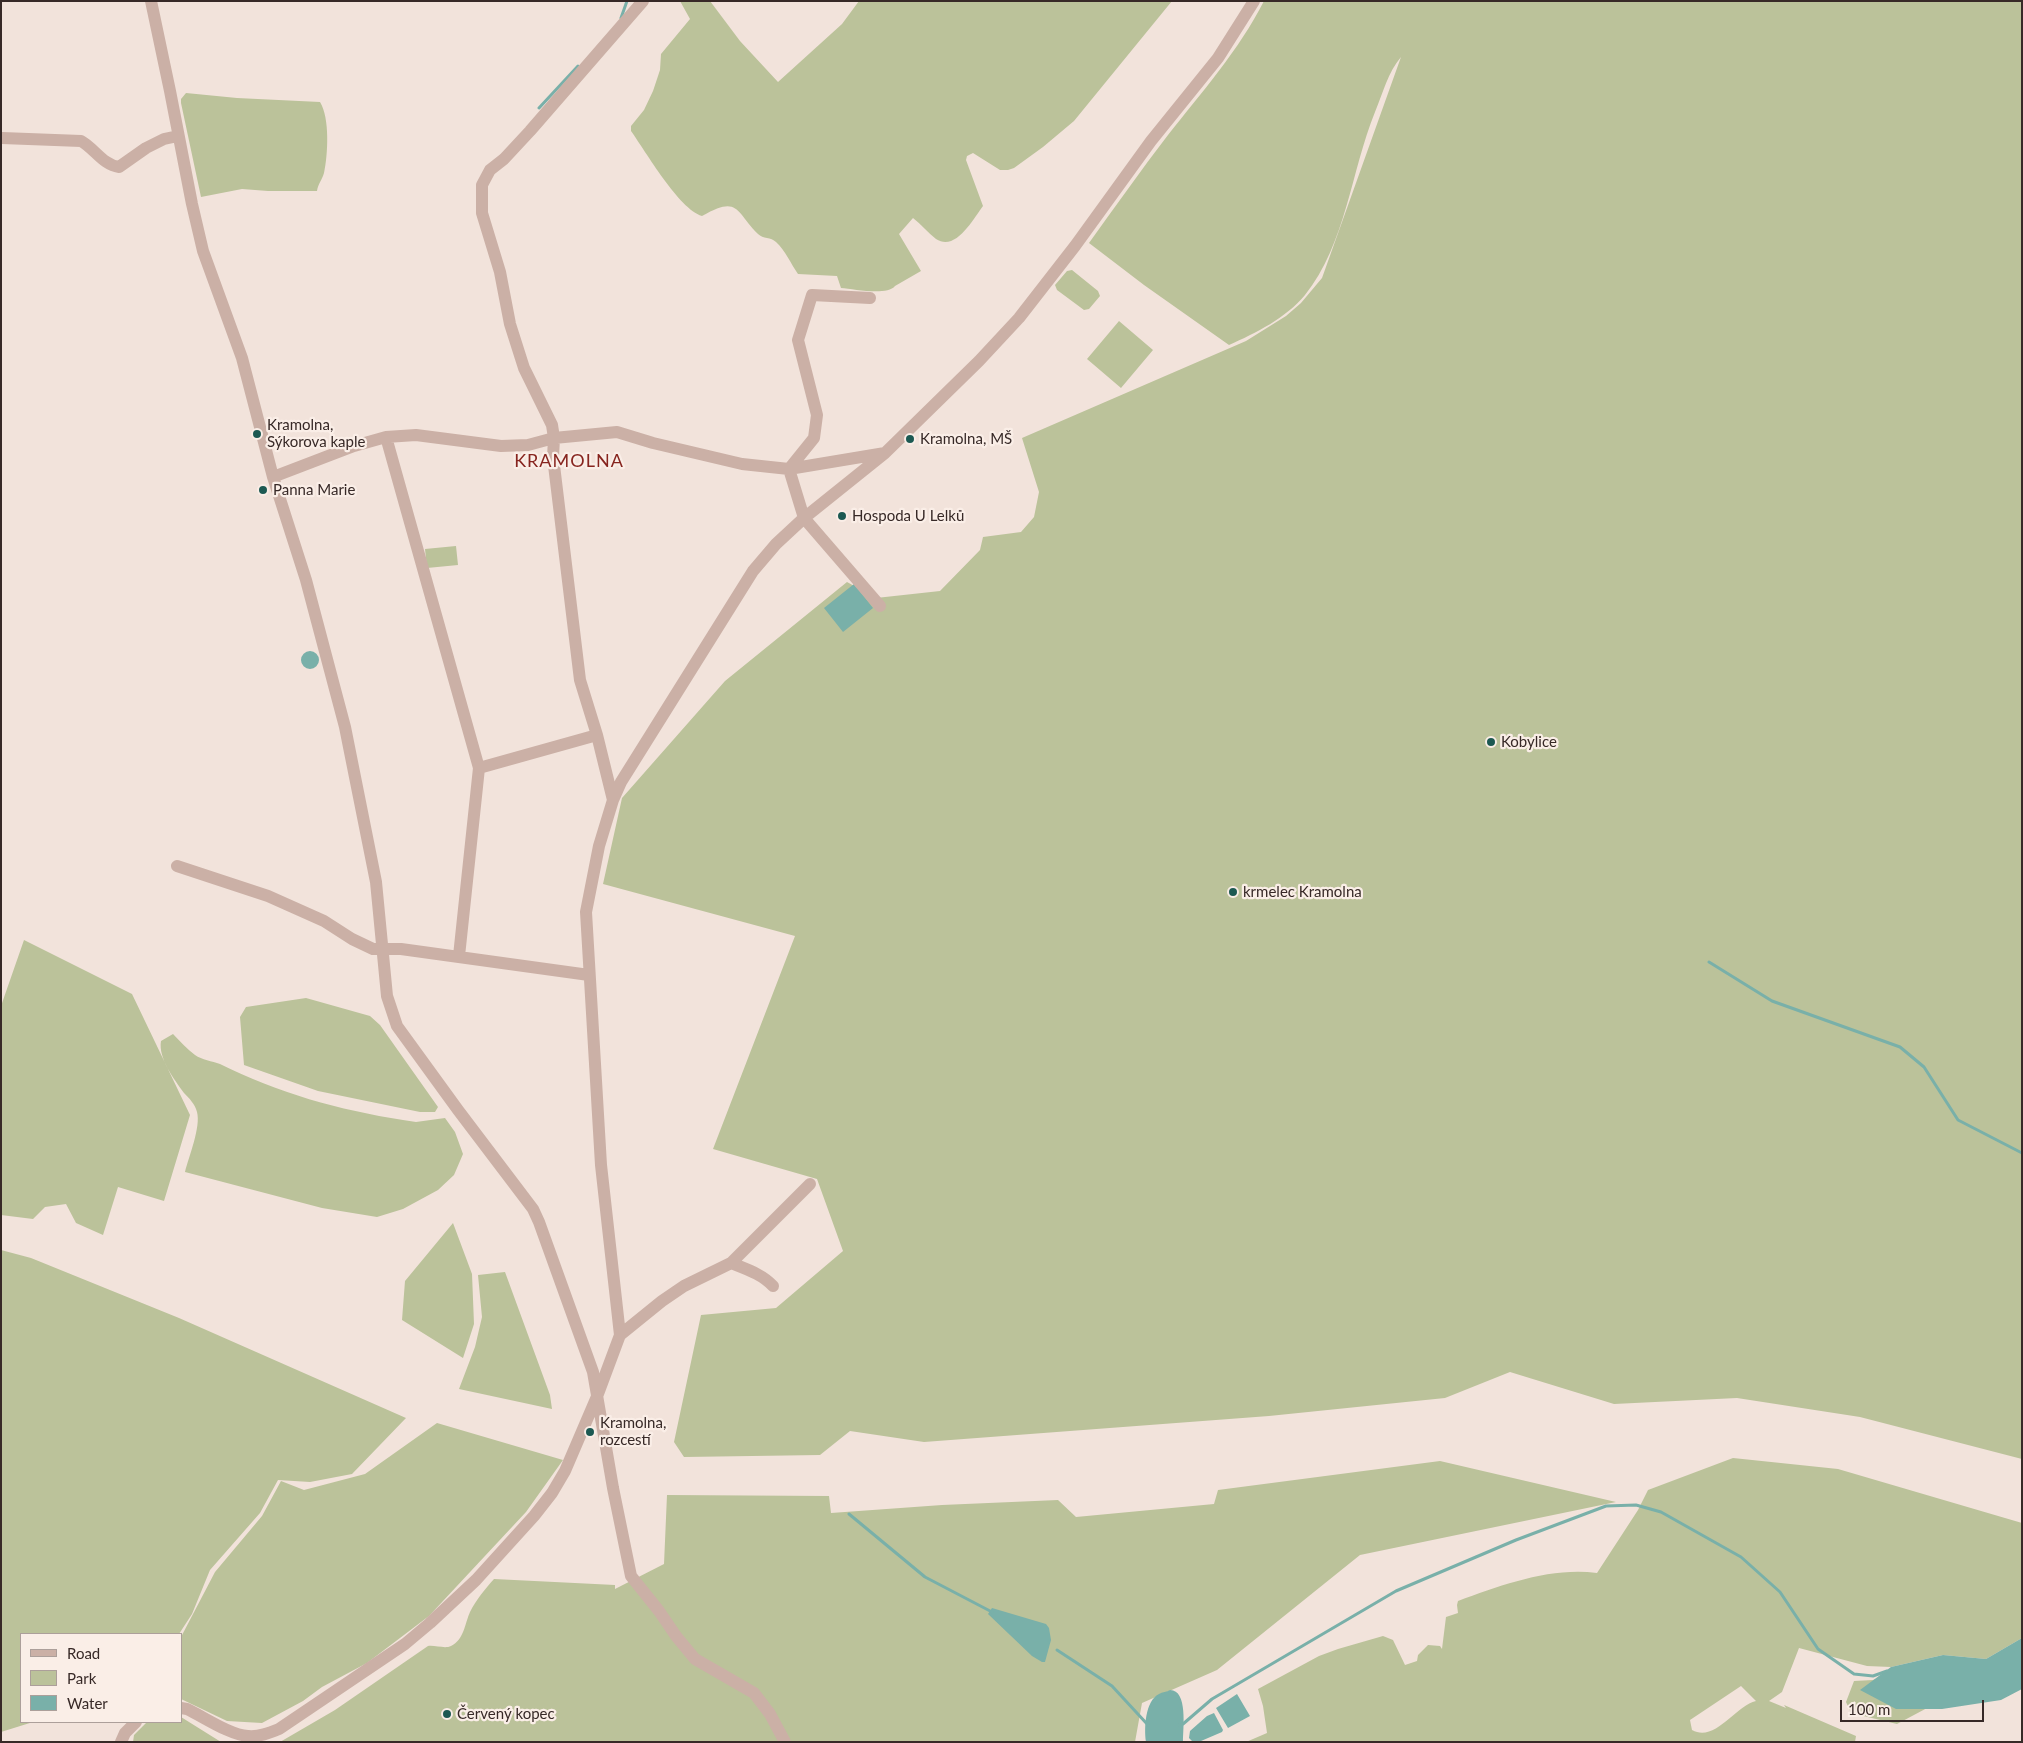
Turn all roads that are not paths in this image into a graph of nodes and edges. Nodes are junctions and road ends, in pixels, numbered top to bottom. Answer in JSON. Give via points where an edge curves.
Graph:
{"nodes":[{"id":1,"x":151,"y":1,"type":"edge"},
{"id":2,"x":643,"y":1,"type":"edge"},
{"id":3,"x":1254,"y":1,"type":"edge"},
{"id":4,"x":178,"y":136,"type":"junction"},
{"id":5,"x":2,"y":138,"type":"edge"},
{"id":6,"x":870,"y":298,"type":"dead end"},
{"id":7,"x":386,"y":438,"type":"junction"},
{"id":8,"x":554,"y":438,"type":"junction"},
{"id":9,"x":885,"y":453,"type":"junction"},
{"id":10,"x":789,"y":469,"type":"junction"},
{"id":11,"x":273,"y":477,"type":"junction"},
{"id":12,"x":804,"y":518,"type":"junction"},
{"id":13,"x":880,"y":606,"type":"dead end"},
{"id":14,"x":597,"y":735,"type":"junction"},
{"id":15,"x":479,"y":768,"type":"junction"},
{"id":16,"x":613,"y":800,"type":"junction"},
{"id":17,"x":176,"y":866,"type":"dead end"},
{"id":18,"x":381,"y":948,"type":"junction"},
{"id":19,"x":459,"y":956,"type":"junction"},
{"id":20,"x":589,"y":975,"type":"junction"},
{"id":21,"x":810,"y":1184,"type":"dead end"},
{"id":22,"x":731,"y":1263,"type":"junction"},
{"id":23,"x":773,"y":1286,"type":"dead end"},
{"id":24,"x":620,"y":1335,"type":"junction"},
{"id":25,"x":598,"y":1394,"type":"junction"},
{"id":26,"x":182,"y":1708,"type":"edge"},
{"id":27,"x":135,"y":1723,"type":"edge"},
{"id":28,"x":121,"y":1742,"type":"edge"},
{"id":29,"x":785,"y":1742,"type":"edge"}],
"edges":[{"from":1,"to":4,"type":"street"},
{"from":2,"to":8,"type":"street","via":[[530,131],[490,170],[482,186],[482,213],[500,272],[510,324],[524,368],[552,426]]},
{"from":3,"to":9,"type":"street","via":[[1218,58],[1151,141],[1019,318]]},
{"from":4,"to":5,"type":"street","via":[[146,148],[119,167],[106,162],[81,141]]},
{"from":4,"to":11,"type":"street","via":[[203,250],[242,358]]},
{"from":6,"to":10,"type":"street","via":[[812,295],[798,340],[817,415],[814,438]]},
{"from":7,"to":8,"type":"street","via":[[416,435],[501,446],[528,445]]},
{"from":7,"to":11,"type":"street","via":[[354,446]]},
{"from":7,"to":15,"type":"street"},
{"from":8,"to":10,"type":"street","via":[[617,432],[742,464]]},
{"from":8,"to":14,"type":"street","via":[[553,457],[580,680]]},
{"from":9,"to":10,"type":"street"},
{"from":9,"to":12,"type":"street"},
{"from":10,"to":12,"type":"street"},
{"from":11,"to":18,"type":"street","via":[[306,580],[345,727],[376,882]]},
{"from":12,"to":13,"type":"street"},
{"from":12,"to":16,"type":"street","via":[[753,571],[621,782]]},
{"from":14,"to":15,"type":"street"},
{"from":14,"to":16,"type":"street"},
{"from":15,"to":19,"type":"street"},
{"from":16,"to":20,"type":"street","via":[[599,846],[586,912]]},
{"from":17,"to":18,"type":"street","via":[[268,896],[324,921],[363,945]]},
{"from":18,"to":19,"type":"street"},
{"from":18,"to":25,"type":"street","via":[[387,996],[397,1026],[533,1209],[579,1330]]},
{"from":19,"to":20,"type":"street"},
{"from":20,"to":24,"type":"street","via":[[601,1165]]},
{"from":21,"to":22,"type":"street"},
{"from":22,"to":23,"type":"street","via":[[752,1271]]},
{"from":22,"to":24,"type":"street","via":[[684,1286]]},
{"from":24,"to":25,"type":"street"},
{"from":25,"to":26,"type":"street","via":[[565,1471],[552,1493],[476,1580],[405,1644],[279,1729],[262,1735],[232,1732]]},
{"from":25,"to":29,"type":"street","via":[[631,1576],[695,1659],[754,1693]]},
{"from":27,"to":28,"type":"street"}]}
